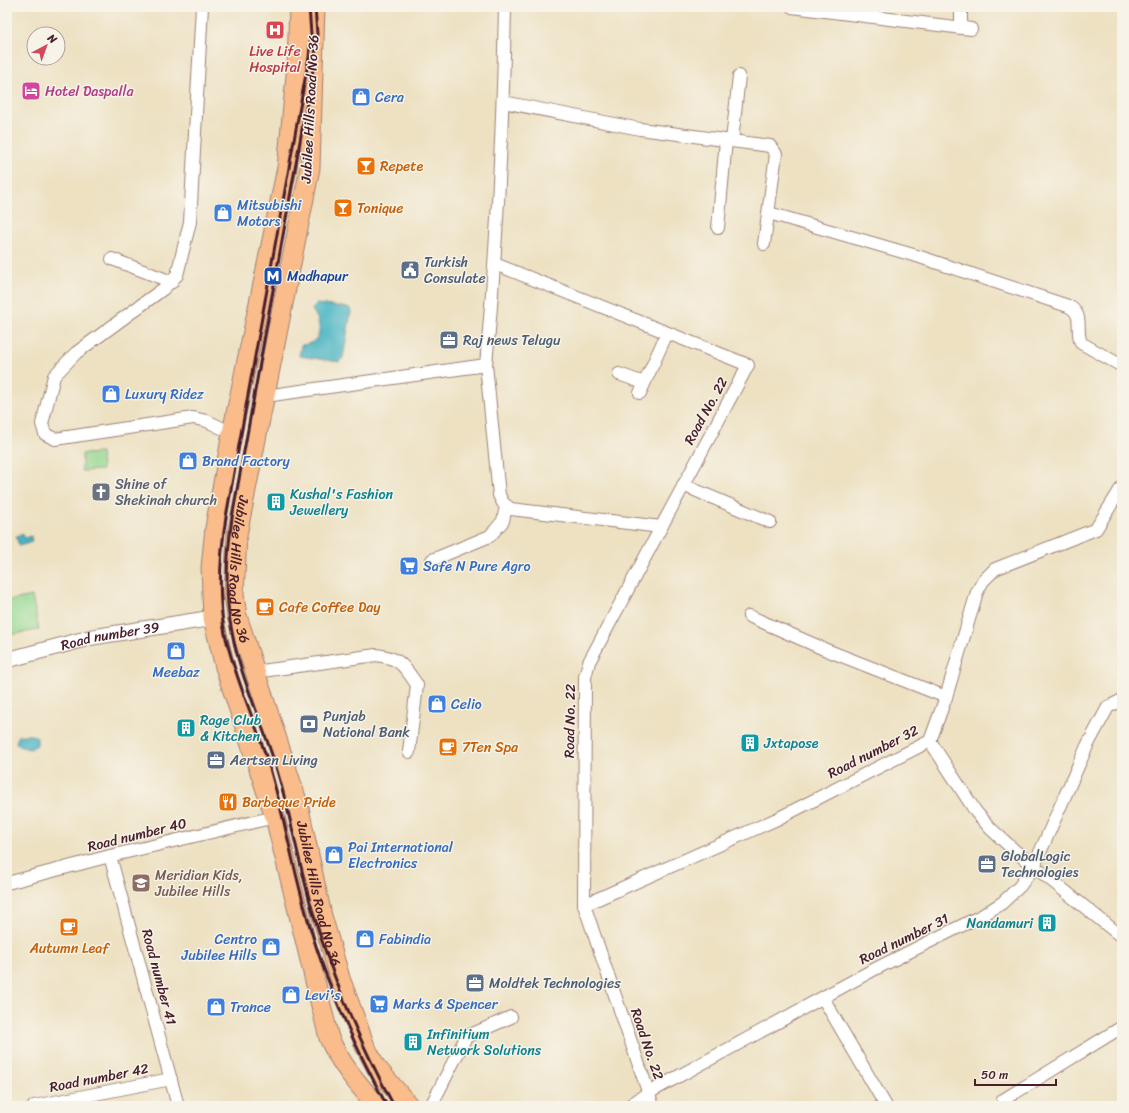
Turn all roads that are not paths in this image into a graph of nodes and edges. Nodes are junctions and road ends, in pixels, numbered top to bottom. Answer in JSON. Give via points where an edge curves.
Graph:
{"nodes":[{"id":1,"x":202,"y":7,"type":"edge"},
{"id":2,"x":299,"y":7,"type":"edge"},
{"id":3,"x":315,"y":7,"type":"edge"},
{"id":4,"x":505,"y":7,"type":"edge"},
{"id":5,"x":792,"y":7,"type":"edge"},
{"id":6,"x":961,"y":7,"type":"edge"},
{"id":7,"x":739,"y":76,"type":"dead end"},
{"id":8,"x":503,"y":102,"type":"junction"},
{"id":9,"x":729,"y":141,"type":"junction"},
{"id":10,"x":769,"y":213,"type":"junction"},
{"id":11,"x":718,"y":228,"type":"dead end"},
{"id":12,"x":764,"y":244,"type":"dead end"},
{"id":13,"x":112,"y":259,"type":"dead end"},
{"id":14,"x":496,"y":264,"type":"junction"},
{"id":15,"x":172,"y":282,"type":"junction"},
{"id":16,"x":668,"y":333,"type":"junction"},
{"id":17,"x":486,"y":365,"type":"junction"},
{"id":18,"x":1122,"y":366,"type":"edge"},
{"id":19,"x":619,"y":374,"type":"dead end"},
{"id":20,"x":266,"y":396,"type":"junction"},
{"id":21,"x":232,"y":433,"type":"junction"},
{"id":22,"x":683,"y":485,"type":"junction"},
{"id":23,"x":1122,"y":487,"type":"edge"},
{"id":24,"x":506,"y":506,"type":"junction"},
{"id":25,"x":770,"y":522,"type":"dead end"},
{"id":26,"x":661,"y":527,"type":"junction"},
{"id":27,"x":432,"y":560,"type":"dead end"},
{"id":28,"x":750,"y":616,"type":"dead end"},
{"id":29,"x":213,"y":618,"type":"junction"},
{"id":30,"x":7,"y":660,"type":"edge"},
{"id":31,"x":255,"y":672,"type":"junction"},
{"id":32,"x":262,"y":694,"type":"junction"},
{"id":33,"x":946,"y":698,"type":"junction"},
{"id":34,"x":236,"y":700,"type":"junction"},
{"id":35,"x":1122,"y":700,"type":"edge"},
{"id":36,"x":930,"y":741,"type":"junction"},
{"id":37,"x":409,"y":752,"type":"dead end"},
{"id":38,"x":275,"y":817,"type":"junction"},
{"id":39,"x":110,"y":856,"type":"junction"},
{"id":40,"x":1034,"y":866,"type":"junction"},
{"id":41,"x":7,"y":883,"type":"edge"},
{"id":42,"x":584,"y":905,"type":"junction"},
{"id":43,"x":1122,"y":937,"type":"edge"},
{"id":44,"x":823,"y":998,"type":"junction"},
{"id":45,"x":511,"y":1017,"type":"dead end"},
{"id":46,"x":1122,"y":1027,"type":"edge"},
{"id":47,"x":171,"y":1079,"type":"junction"},
{"id":48,"x":648,"y":1093,"type":"junction"},
{"id":49,"x":1003,"y":1100,"type":"dead end"},
{"id":50,"x":34,"y":1106,"type":"edge"},
{"id":51,"x":178,"y":1106,"type":"edge"},
{"id":52,"x":377,"y":1106,"type":"edge"},
{"id":53,"x":409,"y":1106,"type":"edge"},
{"id":54,"x":430,"y":1106,"type":"edge"},
{"id":55,"x":630,"y":1106,"type":"edge"},
{"id":56,"x":653,"y":1106,"type":"edge"},
{"id":57,"x":886,"y":1106,"type":"edge"}],
"edges":[{"from":1,"to":15,"type":"street","via":[[190,222],[177,275]]},
{"from":2,"to":21,"type":"main road","name":"Jubilee Hills Road No 36","via":[[297,65],[287,168]]},
{"from":3,"to":20,"type":"main road","name":"Jubilee Hills Road No 36","via":[[310,168]]},
{"from":4,"to":8,"type":"street"},
{"from":5,"to":6,"type":"street","via":[[966,29]]},
{"from":7,"to":9,"type":"street"},
{"from":8,"to":9,"type":"street","via":[[640,129]]},
{"from":8,"to":14,"type":"street"},
{"from":9,"to":10,"type":"street","via":[[770,146],[776,154]]},
{"from":9,"to":11,"type":"street"},
{"from":10,"to":12,"type":"street"},
{"from":10,"to":18,"type":"street","via":[[920,257],[1075,309],[1079,315],[1081,343]]},
{"from":13,"to":15,"type":"street"},
{"from":14,"to":16,"type":"street"},
{"from":14,"to":17,"type":"street"},
{"from":15,"to":21,"type":"street","via":[[76,353],[54,376],[42,430],[55,440],[193,418],[207,421]]},
{"from":16,"to":19,"type":"street","via":[[642,388]]},
{"from":16,"to":22,"type":"street","name":"Road No. 22","via":[[748,365]]},
{"from":17,"to":20,"type":"street"},
{"from":17,"to":24,"type":"street","via":[[499,495]]},
{"from":20,"to":31,"type":"main road","name":"Jubilee Hills Road No 36","via":[[237,535],[234,566],[237,616]]},
{"from":21,"to":29,"type":"main road","name":"Jubilee Hills Road No 36","via":[[215,528],[211,568]]},
{"from":22,"to":25,"type":"street"},
{"from":22,"to":26,"type":"street","name":"Road No. 22"},
{"from":23,"to":33,"type":"street","name":"Road number 32","via":[[1096,529],[995,569],[983,581]]},
{"from":24,"to":26,"type":"street","via":[[511,509]]},
{"from":24,"to":27,"type":"street","via":[[503,521],[490,536]]},
{"from":26,"to":42,"type":"street","name":"Road No. 22","via":[[589,662],[585,678]]},
{"from":28,"to":33,"type":"street"},
{"from":29,"to":30,"type":"street","name":"Road number 39","via":[[93,637]]},
{"from":29,"to":34,"type":"main road","name":"Jubilee Hills Road No 36"},
{"from":31,"to":32,"type":"main road","name":"Jubilee Hills Road No 36"},
{"from":31,"to":37,"type":"street","via":[[376,655],[390,656],[402,664],[417,685]]},
{"from":32,"to":34,"type":"main road"},
{"from":32,"to":53,"type":"main road","name":"Jubilee Hills Road No 36","via":[[298,804],[322,916],[340,978],[365,1046],[376,1067]]},
{"from":33,"to":36,"type":"street","name":"Road number 32"},
{"from":34,"to":38,"type":"main road","name":"Jubilee Hills Road No 36"},
{"from":35,"to":40,"type":"street","name":"Road number 31","via":[[1108,707],[1090,740]]},
{"from":36,"to":40,"type":"street","via":[[976,812],[991,829]]},
{"from":36,"to":42,"type":"street","name":"Road number 32","via":[[777,819]]},
{"from":38,"to":39,"type":"street","name":"Road number 40"},
{"from":38,"to":52,"type":"main road","name":"Jubilee Hills Road No 36","via":[[329,1038],[350,1076]]},
{"from":39,"to":41,"type":"street","name":"Road number 40"},
{"from":39,"to":47,"type":"street","name":"Road number 41"},
{"from":40,"to":43,"type":"street"},
{"from":40,"to":44,"type":"street","name":"Road number 31","via":[[1020,886],[1002,903],[983,915]]},
{"from":42,"to":48,"type":"street","name":"Road No. 22"},
{"from":44,"to":48,"type":"street","name":"Road number 31"},
{"from":44,"to":57,"type":"street"},
{"from":45,"to":54,"type":"street","via":[[466,1037]]},
{"from":46,"to":49,"type":"street"},
{"from":47,"to":50,"type":"street","name":"Road number 42"},
{"from":47,"to":51,"type":"street","name":"Road number 41"},
{"from":48,"to":55,"type":"street","name":"Road number 31"},
{"from":48,"to":56,"type":"street","name":"Road No. 22"}]}
